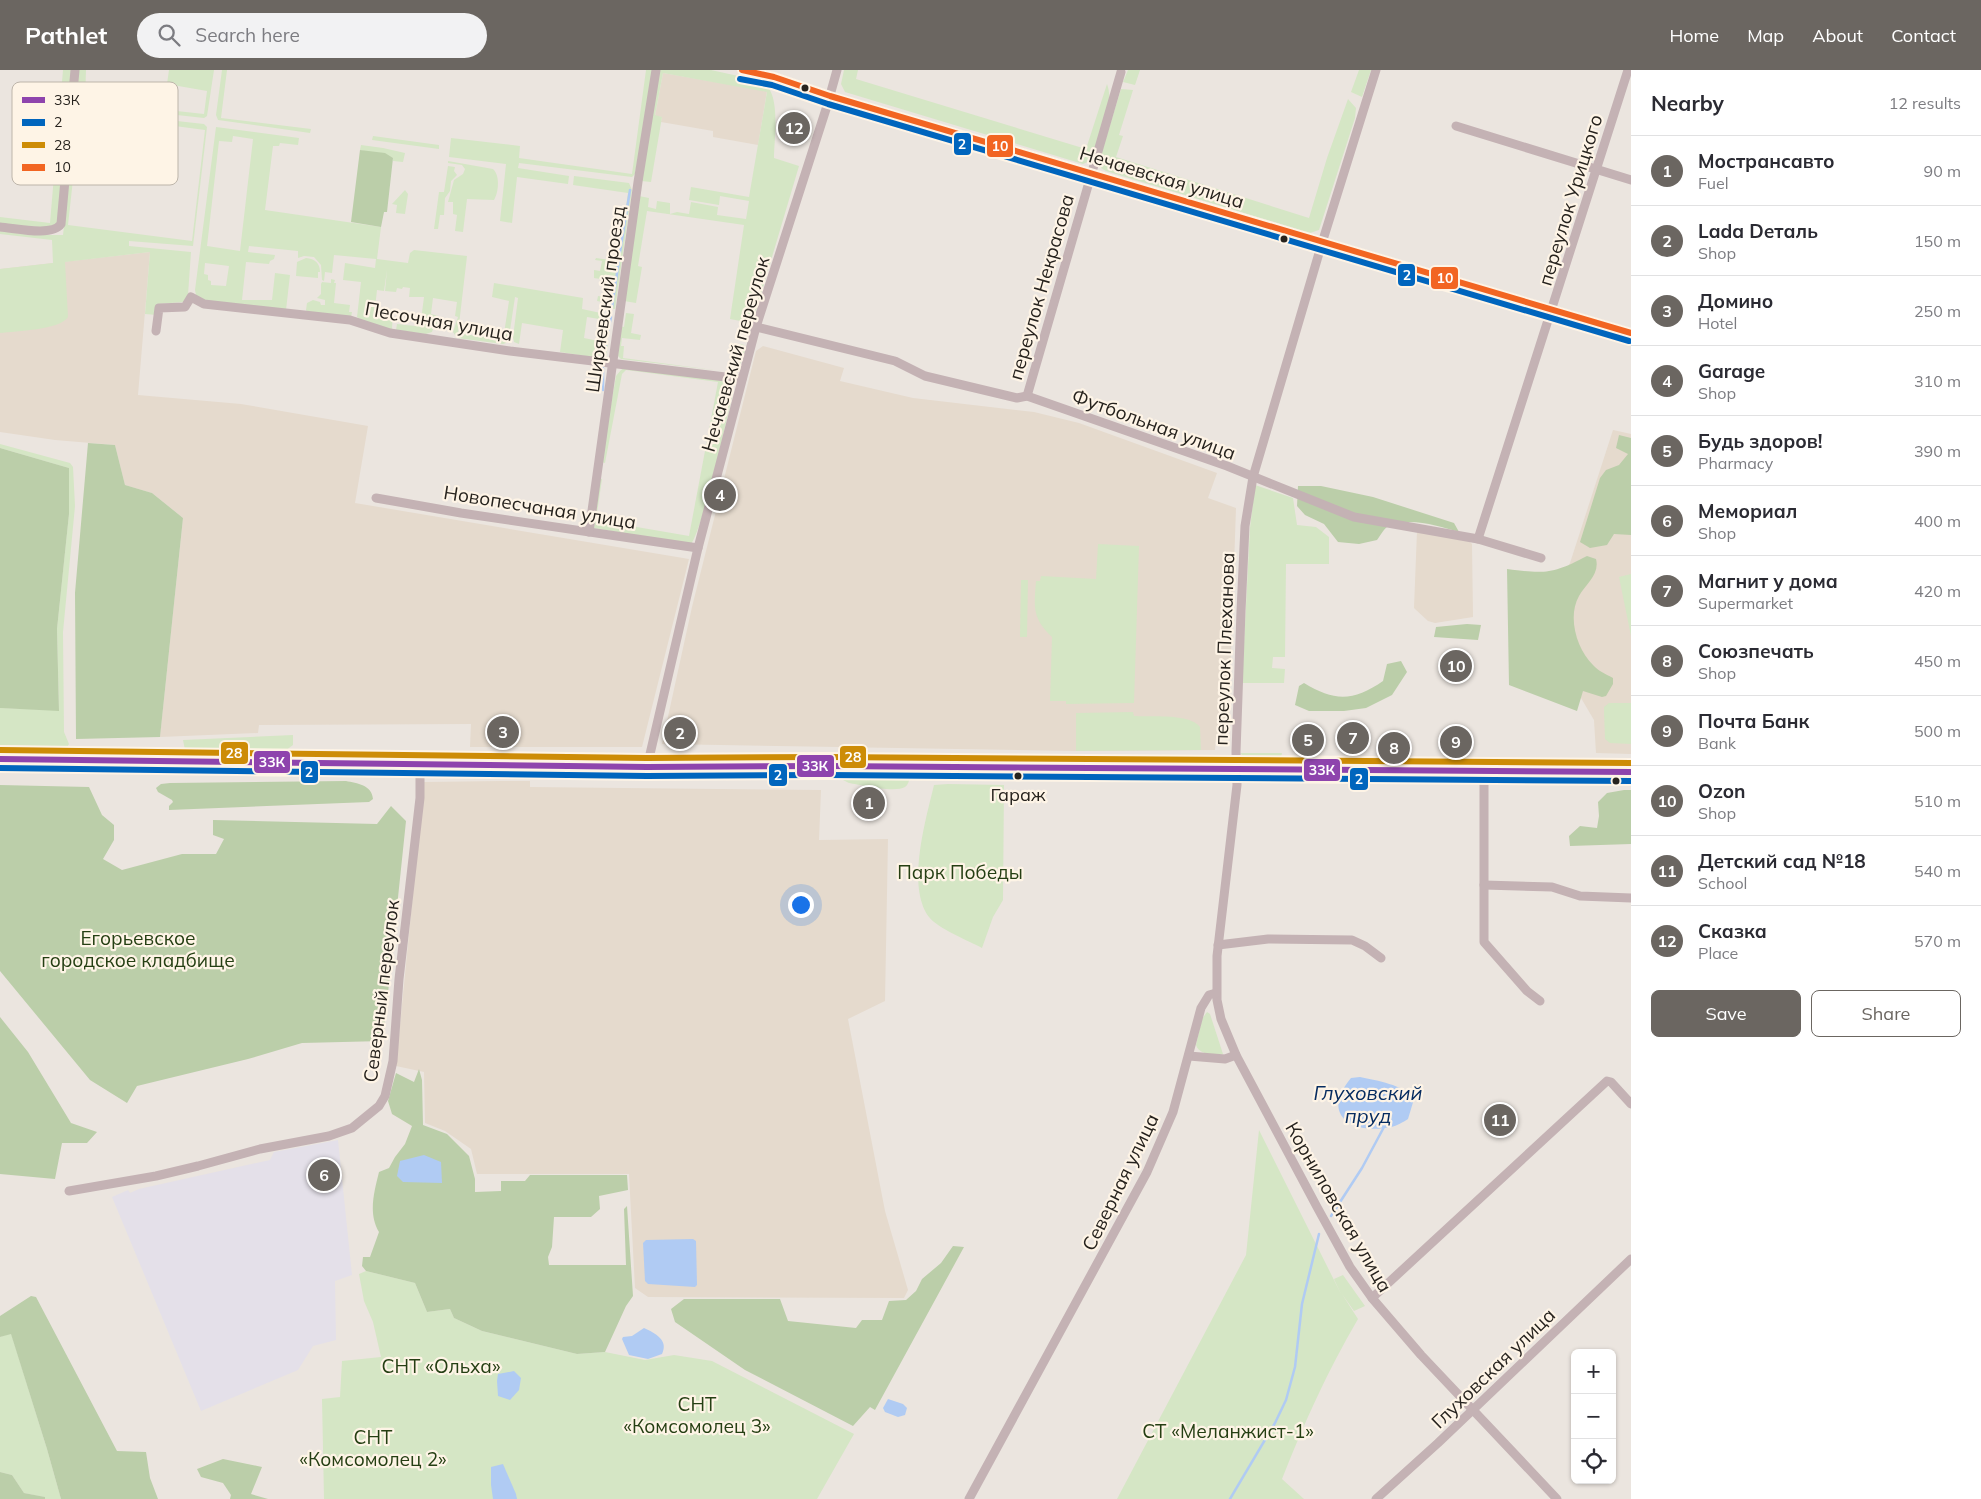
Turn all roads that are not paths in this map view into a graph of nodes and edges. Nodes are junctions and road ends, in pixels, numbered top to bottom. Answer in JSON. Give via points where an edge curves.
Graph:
{"nodes":[{"id":1,"x":656,"y":70,"type":"edge"},
{"id":2,"x":742,"y":70,"type":"edge"},
{"id":3,"x":837,"y":70,"type":"edge"},
{"id":4,"x":1376,"y":70,"type":"edge"},
{"id":5,"x":1628,"y":70,"type":"edge"},
{"id":6,"x":1121,"y":72,"type":"dead end"},
{"id":7,"x":830,"y":96,"type":"junction"},
{"id":8,"x":1456,"y":126,"type":"dead end"},
{"id":9,"x":1596,"y":169,"type":"junction"},
{"id":10,"x":1091,"y":173,"type":"junction"},
{"id":11,"x":1631,"y":180,"type":"edge"},
{"id":12,"x":66,"y":185,"type":"edge"},
{"id":13,"x":0,"y":227,"type":"edge"},
{"id":14,"x":1322,"y":243,"type":"junction"},
{"id":15,"x":1552,"y":310,"type":"junction"},
{"id":16,"x":756,"y":327,"type":"junction"},
{"id":17,"x":156,"y":331,"type":"dead end"},
{"id":18,"x":1631,"y":333,"type":"edge"},
{"id":19,"x":613,"y":362,"type":"junction"},
{"id":20,"x":742,"y":379,"type":"junction"},
{"id":21,"x":1027,"y":396,"type":"junction"},
{"id":22,"x":1253,"y":477,"type":"junction"},
{"id":23,"x":376,"y":498,"type":"dead end"},
{"id":24,"x":589,"y":532,"type":"junction"},
{"id":25,"x":1478,"y":539,"type":"junction"},
{"id":26,"x":698,"y":548,"type":"junction"},
{"id":27,"x":1541,"y":558,"type":"dead end"},
{"id":28,"x":0,"y":759,"type":"edge"},
{"id":29,"x":420,"y":764,"type":"junction"},
{"id":30,"x":647,"y":767,"type":"junction"},
{"id":31,"x":1237,"y":769,"type":"junction"},
{"id":32,"x":1484,"y":771,"type":"junction"},
{"id":33,"x":1631,"y":772,"type":"edge"},
{"id":34,"x":1484,"y":885,"type":"junction"},
{"id":35,"x":1631,"y":898,"type":"edge"},
{"id":36,"x":1218,"y":945,"type":"junction"},
{"id":37,"x":1381,"y":958,"type":"dead end"},
{"id":38,"x":1216,"y":993,"type":"junction"},
{"id":39,"x":1540,"y":1001,"type":"dead end"},
{"id":40,"x":1236,"y":1055,"type":"junction"},
{"id":41,"x":1190,"y":1056,"type":"junction"},
{"id":42,"x":1631,"y":1104,"type":"edge"},
{"id":43,"x":69,"y":1191,"type":"dead end"},
{"id":44,"x":1631,"y":1260,"type":"edge"},
{"id":45,"x":1372,"y":1298,"type":"junction"},
{"id":46,"x":1472,"y":1410,"type":"junction"},
{"id":47,"x":969,"y":1499,"type":"edge"},
{"id":48,"x":1376,"y":1499,"type":"edge"},
{"id":49,"x":1557,"y":1499,"type":"edge"}],
"edges":[{"from":1,"to":19,"type":"street","name":"Ширяевский проезд"},
{"from":2,"to":7,"type":"street","name":"Нечаевская улица"},
{"from":3,"to":7,"type":"street","name":"Нечаевский переулок"},
{"from":4,"to":14,"type":"street","name":"переулок Плеханова"},
{"from":5,"to":9,"type":"street","name":"переулок Урицкого"},
{"from":6,"to":10,"type":"street","name":"переулок Некрасова"},
{"from":7,"to":10,"type":"street","name":"Нечаевская улица"},
{"from":7,"to":16,"type":"street","name":"Нечаевский переулок"},
{"from":8,"to":9,"type":"street"},
{"from":9,"to":11,"type":"street"},
{"from":9,"to":15,"type":"street","name":"переулок Урицкого"},
{"from":10,"to":14,"type":"street","name":"Нечаевская улица"},
{"from":10,"to":21,"type":"street","name":"переулок Некрасова"},
{"from":12,"to":13,"type":"street","via":[[63,217],[58,228],[52,231]]},
{"from":14,"to":15,"type":"street","name":"Нечаевская улица"},
{"from":14,"to":22,"type":"street","name":"переулок Плеханова"},
{"from":15,"to":18,"type":"street","name":"Нечаевская улица"},
{"from":15,"to":25,"type":"street","name":"переулок Урицкого"},
{"from":16,"to":20,"type":"street","name":"Нечаевский переулок"},
{"from":16,"to":21,"type":"street","name":"Футбольная улица","via":[[895,361],[925,376],[1017,398]]},
{"from":17,"to":19,"type":"street","name":"Песочная улица","via":[[159,308],[185,307],[191,297],[204,304],[350,320],[390,332],[510,351]]},
{"from":19,"to":20,"type":"street","name":"Песочная улица"},
{"from":19,"to":24,"type":"street","name":"Ширяевский проезд"},
{"from":20,"to":26,"type":"street","name":"Нечаевский переулок"},
{"from":21,"to":22,"type":"street","name":"Футбольная улица"},
{"from":22,"to":25,"type":"street","name":"Футбольная улица","via":[[1354,517]]},
{"from":22,"to":31,"type":"street","name":"переулок Плеханова","via":[[1245,526]]},
{"from":23,"to":24,"type":"street","name":"Новопесчаная улица"},
{"from":24,"to":26,"type":"street","name":"Новопесчаная улица"},
{"from":25,"to":27,"type":"street","name":"Футбольная улица"},
{"from":26,"to":30,"type":"street","name":"Нечаевский переулок"},
{"from":28,"to":29,"type":"street"},
{"from":29,"to":30,"type":"street"},
{"from":29,"to":43,"type":"street","name":"Северный переулок","via":[[420,798],[393,1061],[385,1096],[379,1106],[352,1128],[328,1136],[260,1149],[156,1176]]},
{"from":30,"to":31,"type":"street"},
{"from":31,"to":32,"type":"street"},
{"from":31,"to":36,"type":"street"},
{"from":32,"to":33,"type":"street"},
{"from":32,"to":34,"type":"street"},
{"from":34,"to":35,"type":"street","via":[[1552,887],[1580,896]]},
{"from":34,"to":39,"type":"street","via":[[1484,942],[1527,991]]},
{"from":36,"to":37,"type":"street","via":[[1268,938],[1352,940]]},
{"from":36,"to":38,"type":"street"},
{"from":38,"to":40,"type":"street","name":"Корниловская улица","via":[[1221,1019]]},
{"from":38,"to":41,"type":"street","name":"Северная улица","via":[[1201,1008]]},
{"from":40,"to":41,"type":"street","via":[[1225,1059]]},
{"from":40,"to":45,"type":"street","name":"Корниловская улица","via":[[1350,1267]]},
{"from":41,"to":47,"type":"street","name":"Северная улица","via":[[1172,1112],[1147,1172]]},
{"from":42,"to":45,"type":"street","via":[[1607,1081]]},
{"from":44,"to":46,"type":"street","name":"Глуховская улица"},
{"from":45,"to":46,"type":"street","name":"Корниловская улица"},
{"from":46,"to":48,"type":"street","name":"Глуховская улица"},
{"from":46,"to":49,"type":"street","name":"Корниловская улица"}]}
